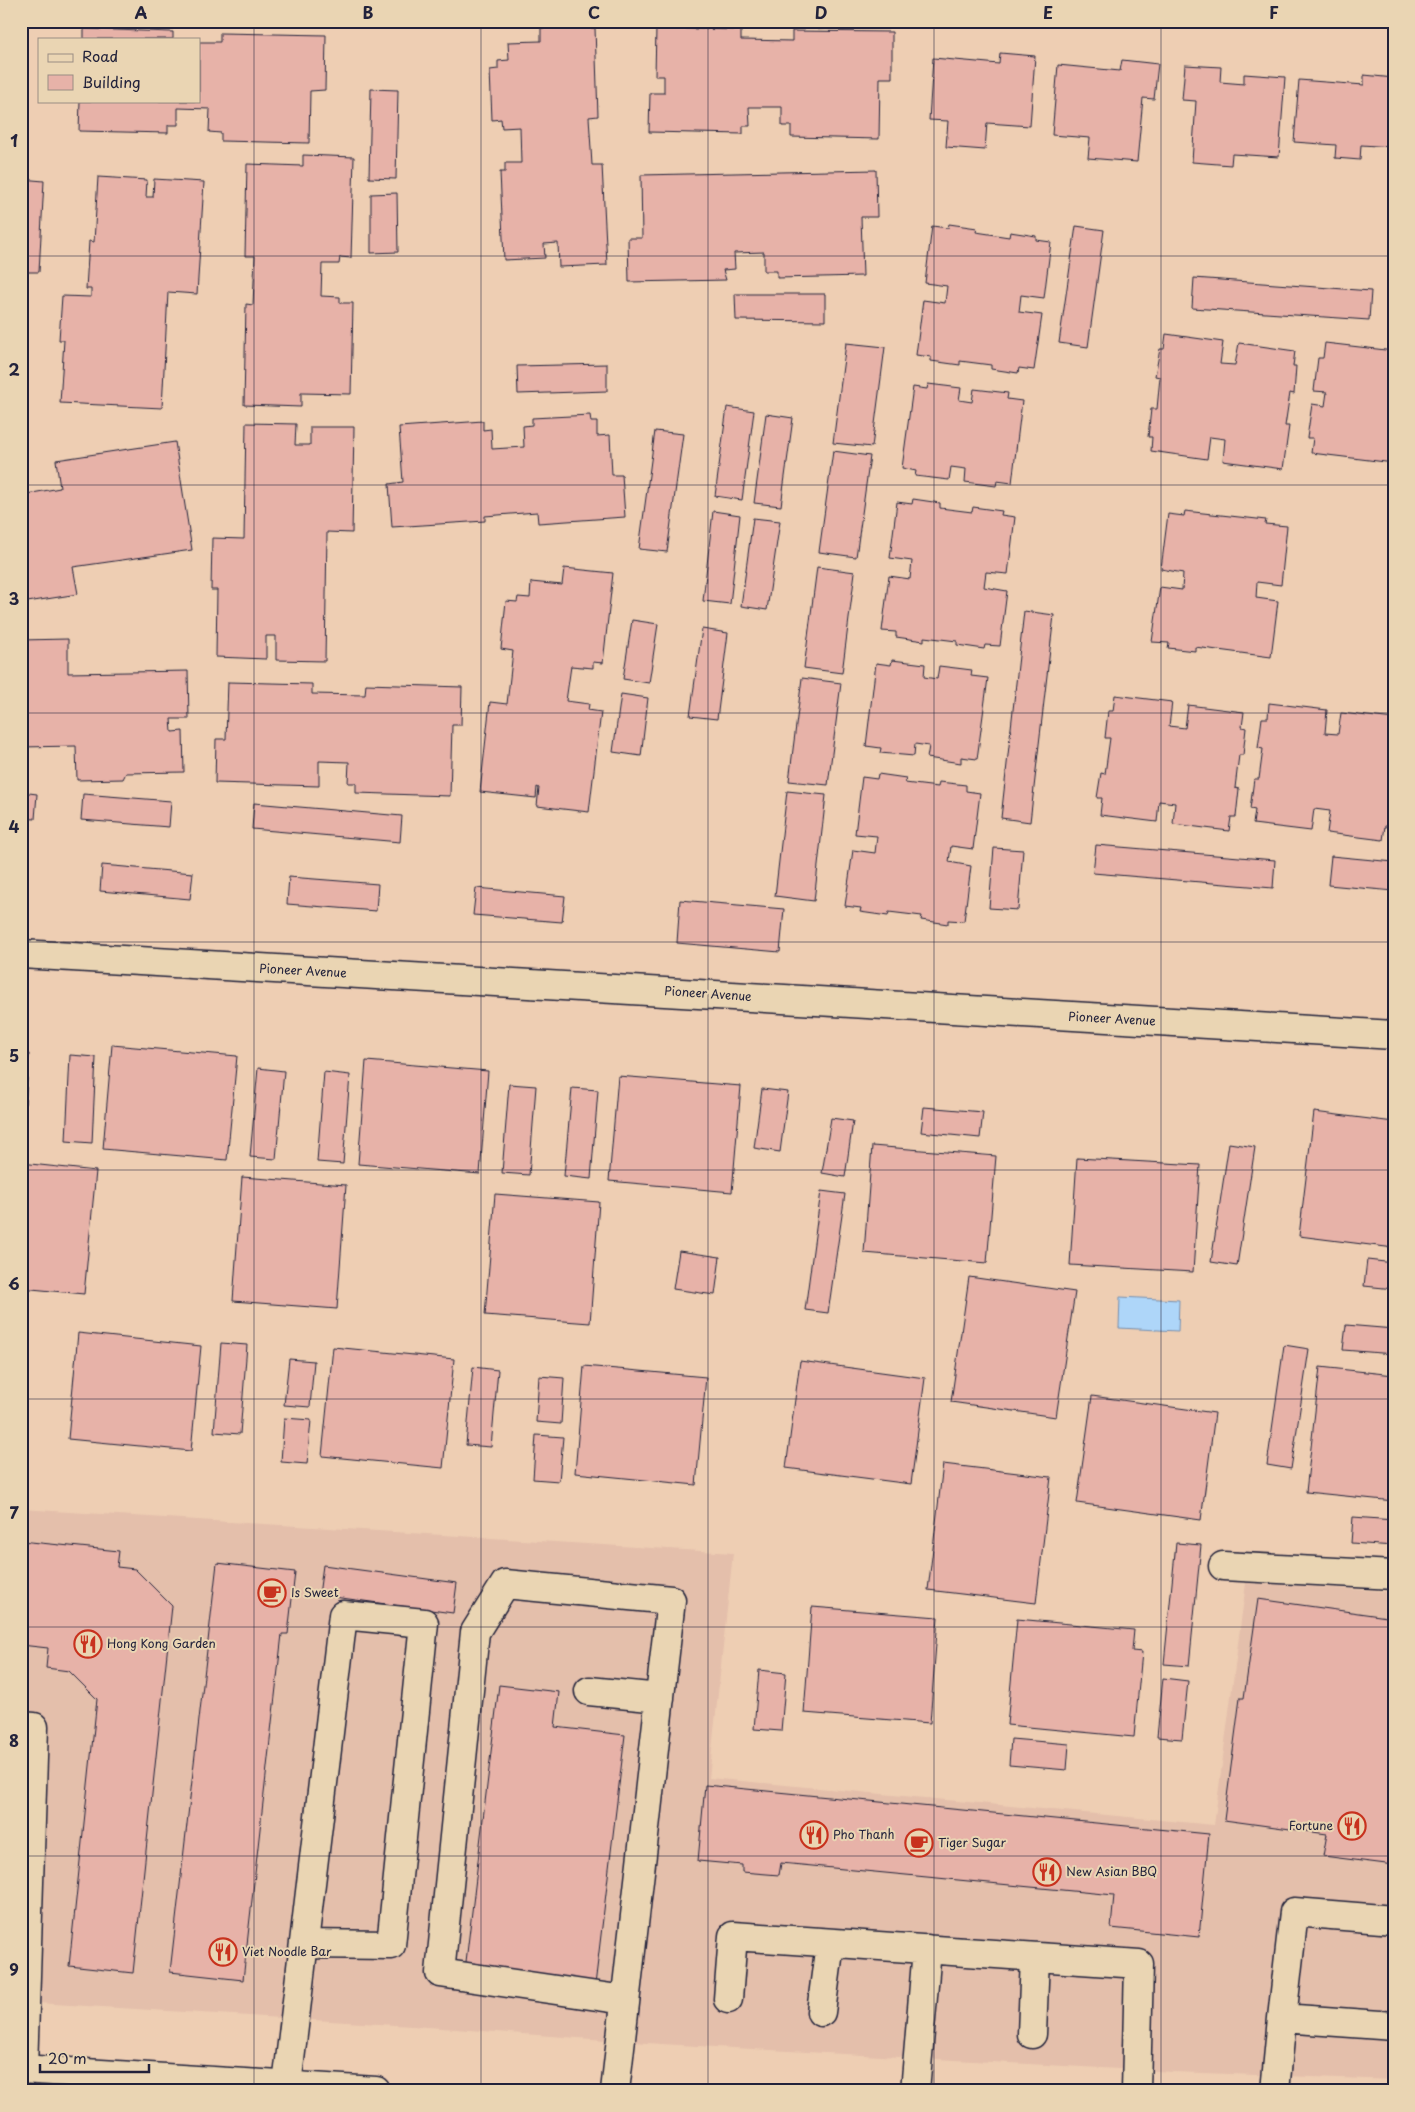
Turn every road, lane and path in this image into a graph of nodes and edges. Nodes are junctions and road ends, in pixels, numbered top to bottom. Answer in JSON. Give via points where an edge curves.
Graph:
{"nodes":[{"id":1,"x":21,"y":954,"type":"edge"},
{"id":2,"x":1394,"y":1035,"type":"edge"},
{"id":3,"x":1223,"y":1566,"type":"dead end"},
{"id":4,"x":1394,"y":1575,"type":"edge"},
{"id":5,"x":588,"y":1691,"type":"dead end"},
{"id":6,"x":660,"y":1698,"type":"junction"},
{"id":7,"x":21,"y":1726,"type":"edge"},
{"id":8,"x":1394,"y":1920,"type":"edge"},
{"id":9,"x":24,"y":1929,"type":"edge"},
{"id":10,"x":830,"y":1943,"type":"junction"},
{"id":11,"x":304,"y":1944,"type":"junction"},
{"id":12,"x":927,"y":1949,"type":"junction"},
{"id":13,"x":1035,"y":1957,"type":"junction"},
{"id":14,"x":728,"y":1999,"type":"dead end"},
{"id":15,"x":625,"y":2000,"type":"junction"},
{"id":16,"x":821,"y":2012,"type":"dead end"},
{"id":17,"x":1282,"y":2018,"type":"junction"},
{"id":18,"x":1394,"y":2026,"type":"edge"},
{"id":19,"x":1032,"y":2034,"type":"dead end"},
{"id":20,"x":22,"y":2069,"type":"edge"},
{"id":21,"x":287,"y":2085,"type":"junction"},
{"id":22,"x":376,"y":2091,"type":"edge"},
{"id":23,"x":615,"y":2091,"type":"edge"},
{"id":24,"x":915,"y":2091,"type":"edge"},
{"id":25,"x":1136,"y":2091,"type":"edge"},
{"id":26,"x":1275,"y":2091,"type":"edge"}],
"edges":[{"from":1,"to":2,"type":"street","name":"Pioneer Avenue"},
{"from":3,"to":4,"type":"street"},
{"from":5,"to":6,"type":"street"},
{"from":6,"to":15,"type":"street"},
{"from":6,"to":15,"type":"street","via":[[671,1600],[505,1584],[475,1632],[440,1973]]},
{"from":7,"to":9,"type":"street","via":[[34,1727]]},
{"from":8,"to":17,"type":"street","via":[[1294,1912]]},
{"from":9,"to":20,"type":"street"},
{"from":10,"to":12,"type":"street"},
{"from":10,"to":14,"type":"street","via":[[733,1936]]},
{"from":10,"to":16,"type":"street"},
{"from":11,"to":11,"type":"street","via":[[344,1615],[424,1623],[391,1945]]},
{"from":11,"to":21,"type":"street"},
{"from":12,"to":13,"type":"street"},
{"from":12,"to":24,"type":"street"},
{"from":13,"to":19,"type":"street"},
{"from":13,"to":25,"type":"street","via":[[1139,1964]]},
{"from":15,"to":23,"type":"street"},
{"from":17,"to":18,"type":"street"},
{"from":17,"to":26,"type":"street"},
{"from":20,"to":21,"type":"street"},
{"from":21,"to":22,"type":"street"}]}
